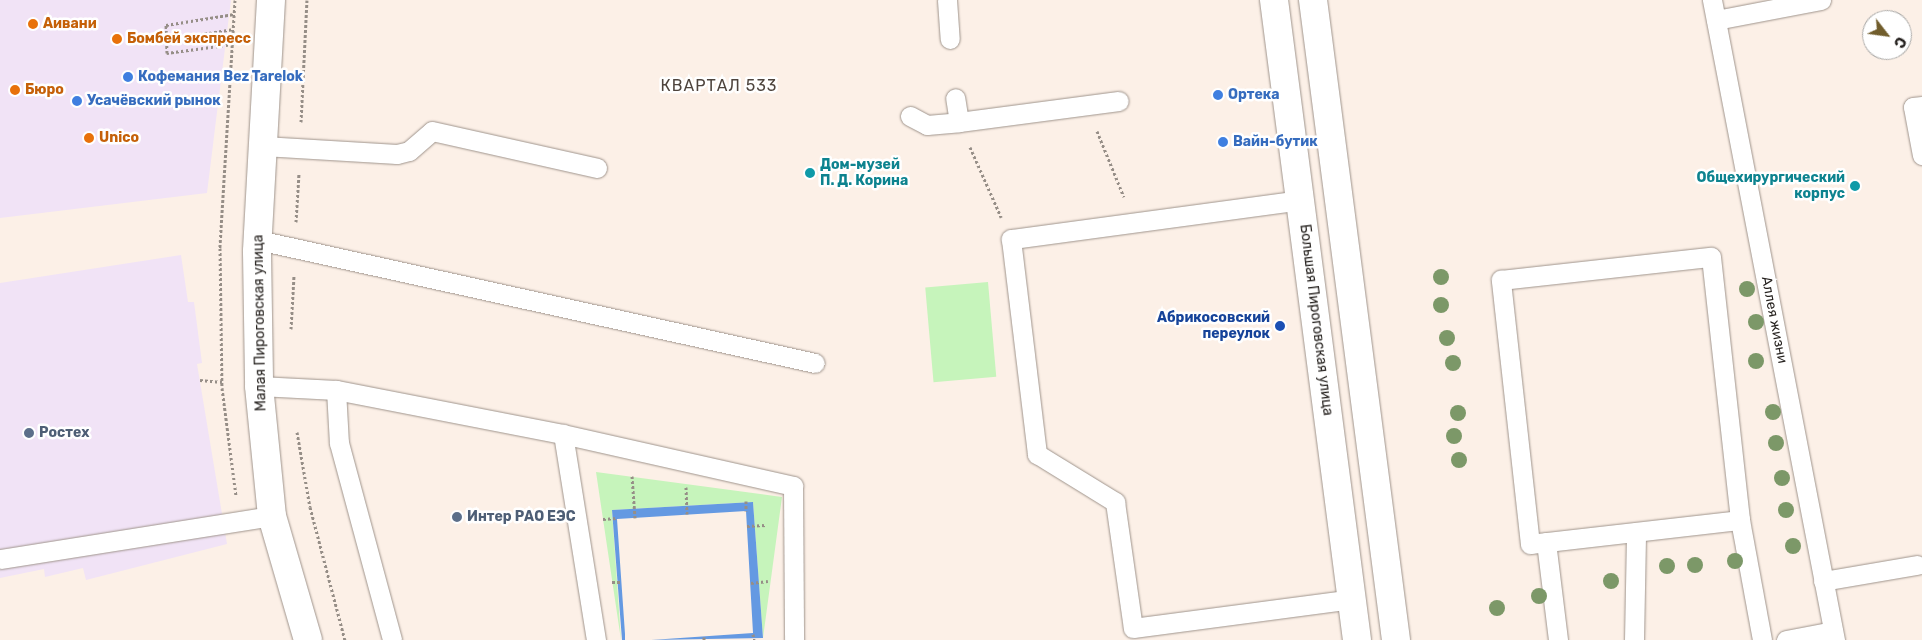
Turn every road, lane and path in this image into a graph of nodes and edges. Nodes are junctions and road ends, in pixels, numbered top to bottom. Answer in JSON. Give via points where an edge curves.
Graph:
{"nodes":[{"id":1,"x":271,"y":0,"type":"edge"},
{"id":2,"x":307,"y":0,"type":"edge"},
{"id":3,"x":948,"y":0,"type":"edge"},
{"id":4,"x":1274,"y":0,"type":"edge"},
{"id":5,"x":1313,"y":0,"type":"edge"},
{"id":6,"x":1712,"y":0,"type":"edge"},
{"id":7,"x":1821,"y":0,"type":"edge"},
{"id":8,"x":234,"y":14,"type":"dead end"},
{"id":9,"x":1716,"y":20,"type":"junction"},
{"id":10,"x":234,"y":29,"type":"dead end"},
{"id":11,"x":950,"y":39,"type":"dead end"},
{"id":12,"x":166,"y":40,"type":"junction"},
{"id":13,"x":145,"y":43,"type":"dead end"},
{"id":14,"x":232,"y":44,"type":"dead end"},
{"id":15,"x":955,"y":98,"type":"dead end"},
{"id":16,"x":1120,"y":101,"type":"dead end"},
{"id":17,"x":1087,"y":105,"type":"junction"},
{"id":18,"x":1922,"y":106,"type":"edge"},
{"id":19,"x":910,"y":116,"type":"dead end"},
{"id":20,"x":959,"y":122,"type":"junction"},
{"id":21,"x":264,"y":146,"type":"junction"},
{"id":22,"x":300,"y":148,"type":"junction"},
{"id":23,"x":1922,"y":155,"type":"edge"},
{"id":24,"x":597,"y":168,"type":"dead end"},
{"id":25,"x":1301,"y":200,"type":"junction"},
{"id":26,"x":1134,"y":222,"type":"junction"},
{"id":27,"x":1011,"y":239,"type":"junction"},
{"id":28,"x":258,"y":240,"type":"junction"},
{"id":29,"x":295,"y":248,"type":"junction"},
{"id":30,"x":291,"y":337,"type":"dead end"},
{"id":31,"x":815,"y":363,"type":"dead end"},
{"id":32,"x":200,"y":380,"type":"dead end"},
{"id":33,"x":222,"y":382,"type":"dead end"},
{"id":34,"x":259,"y":386,"type":"junction"},
{"id":35,"x":288,"y":386,"type":"junction"},
{"id":36,"x":336,"y":390,"type":"junction"},
{"id":37,"x":563,"y":434,"type":"junction"},
{"id":38,"x":632,"y":477,"type":"dead end"},
{"id":39,"x":686,"y":484,"type":"dead end"},
{"id":40,"x":687,"y":514,"type":"dead end"},
{"id":41,"x":272,"y":516,"type":"junction"},
{"id":42,"x":617,"y":518,"type":"dead end"},
{"id":43,"x":635,"y":518,"type":"dead end"},
{"id":44,"x":603,"y":519,"type":"dead end"},
{"id":45,"x":1740,"y":520,"type":"junction"},
{"id":46,"x":770,"y":524,"type":"dead end"},
{"id":47,"x":747,"y":526,"type":"dead end"},
{"id":48,"x":1636,"y":532,"type":"junction"},
{"id":49,"x":1546,"y":542,"type":"junction"},
{"id":50,"x":0,"y":558,"type":"edge"},
{"id":51,"x":1917,"y":565,"type":"dead end"},
{"id":52,"x":771,"y":581,"type":"dead end"},
{"id":53,"x":1823,"y":581,"type":"junction"},
{"id":54,"x":612,"y":582,"type":"dead end"},
{"id":55,"x":621,"y":582,"type":"dead end"},
{"id":56,"x":751,"y":583,"type":"dead end"},
{"id":57,"x":1352,"y":599,"type":"junction"},
{"id":58,"x":753,"y":634,"type":"dead end"},
{"id":59,"x":1834,"y":636,"type":"edge"},
{"id":60,"x":754,"y":639,"type":"edge"},
{"id":61,"x":308,"y":640,"type":"edge"},
{"id":62,"x":345,"y":640,"type":"edge"},
{"id":63,"x":392,"y":640,"type":"edge"},
{"id":64,"x":596,"y":640,"type":"edge"},
{"id":65,"x":794,"y":640,"type":"edge"},
{"id":66,"x":1357,"y":640,"type":"edge"},
{"id":67,"x":1396,"y":640,"type":"edge"},
{"id":68,"x":1558,"y":640,"type":"edge"},
{"id":69,"x":1634,"y":640,"type":"edge"},
{"id":70,"x":1762,"y":640,"type":"edge"},
{"id":71,"x":1786,"y":640,"type":"edge"}],
"edges":[{"from":1,"to":21,"type":"main road","name":"Малая Пироговская улица"},
{"from":2,"to":22,"type":"path"},
{"from":3,"to":11,"type":"lane"},
{"from":4,"to":25,"type":"main road","name":"Большая Пироговская улица"},
{"from":5,"to":67,"type":"main road"},
{"from":6,"to":9,"type":"lane","name":"Аллея жизни"},
{"from":7,"to":9,"type":"lane"},
{"from":8,"to":12,"type":"path","via":[[166,25]]},
{"from":9,"to":53,"type":"lane","name":"Аллея жизни"},
{"from":10,"to":12,"type":"path"},
{"from":12,"to":13,"type":"path"},
{"from":12,"to":14,"type":"path","via":[[168,53]]},
{"from":15,"to":20,"type":"lane"},
{"from":16,"to":17,"type":"lane"},
{"from":17,"to":20,"type":"lane"},
{"from":17,"to":26,"type":"path"},
{"from":18,"to":23,"type":"lane","via":[[1914,107]]},
{"from":19,"to":20,"type":"lane","via":[[927,125]]},
{"from":20,"to":27,"type":"path"},
{"from":21,"to":22,"type":"lane"},
{"from":21,"to":28,"type":"main road","name":"Малая Пироговская улица"},
{"from":22,"to":24,"type":"lane","via":[[397,154],[409,151],[432,131]]},
{"from":22,"to":29,"type":"path"},
{"from":25,"to":26,"type":"lane"},
{"from":25,"to":57,"type":"main road","name":"Большая Пироговская улица"},
{"from":26,"to":27,"type":"lane"},
{"from":27,"to":57,"type":"lane","via":[[1036,454],[1116,502],[1133,628]]},
{"from":28,"to":29,"type":"lane"},
{"from":28,"to":34,"type":"main road","name":"Малая Пироговская улица"},
{"from":29,"to":30,"type":"path"},
{"from":29,"to":31,"type":"lane"},
{"from":32,"to":33,"type":"path"},
{"from":34,"to":35,"type":"lane"},
{"from":34,"to":41,"type":"main road","name":"Малая Пироговская улица"},
{"from":35,"to":36,"type":"lane"},
{"from":35,"to":62,"type":"path","via":[[310,506]]},
{"from":36,"to":37,"type":"lane"},
{"from":36,"to":63,"type":"lane","via":[[339,443]]},
{"from":37,"to":64,"type":"lane"},
{"from":37,"to":65,"type":"lane","via":[[793,486]]},
{"from":38,"to":43,"type":"path"},
{"from":39,"to":40,"type":"path"},
{"from":41,"to":50,"type":"lane"},
{"from":41,"to":61,"type":"main road","name":"Малая Пироговская улица"},
{"from":42,"to":44,"type":"path"},
{"from":45,"to":48,"type":"lane"},
{"from":45,"to":49,"type":"lane","via":[[1711,257],[1501,280],[1530,544]]},
{"from":45,"to":70,"type":"lane"},
{"from":46,"to":47,"type":"path"},
{"from":48,"to":49,"type":"lane"},
{"from":48,"to":69,"type":"lane"},
{"from":49,"to":68,"type":"lane"},
{"from":51,"to":53,"type":"lane"},
{"from":52,"to":56,"type":"path"},
{"from":53,"to":59,"type":"lane","name":"Аллея жизни"},
{"from":54,"to":55,"type":"path"},
{"from":57,"to":66,"type":"main road","name":"Большая Пироговская улица"},
{"from":58,"to":60,"type":"path"},
{"from":59,"to":71,"type":"lane"}]}
